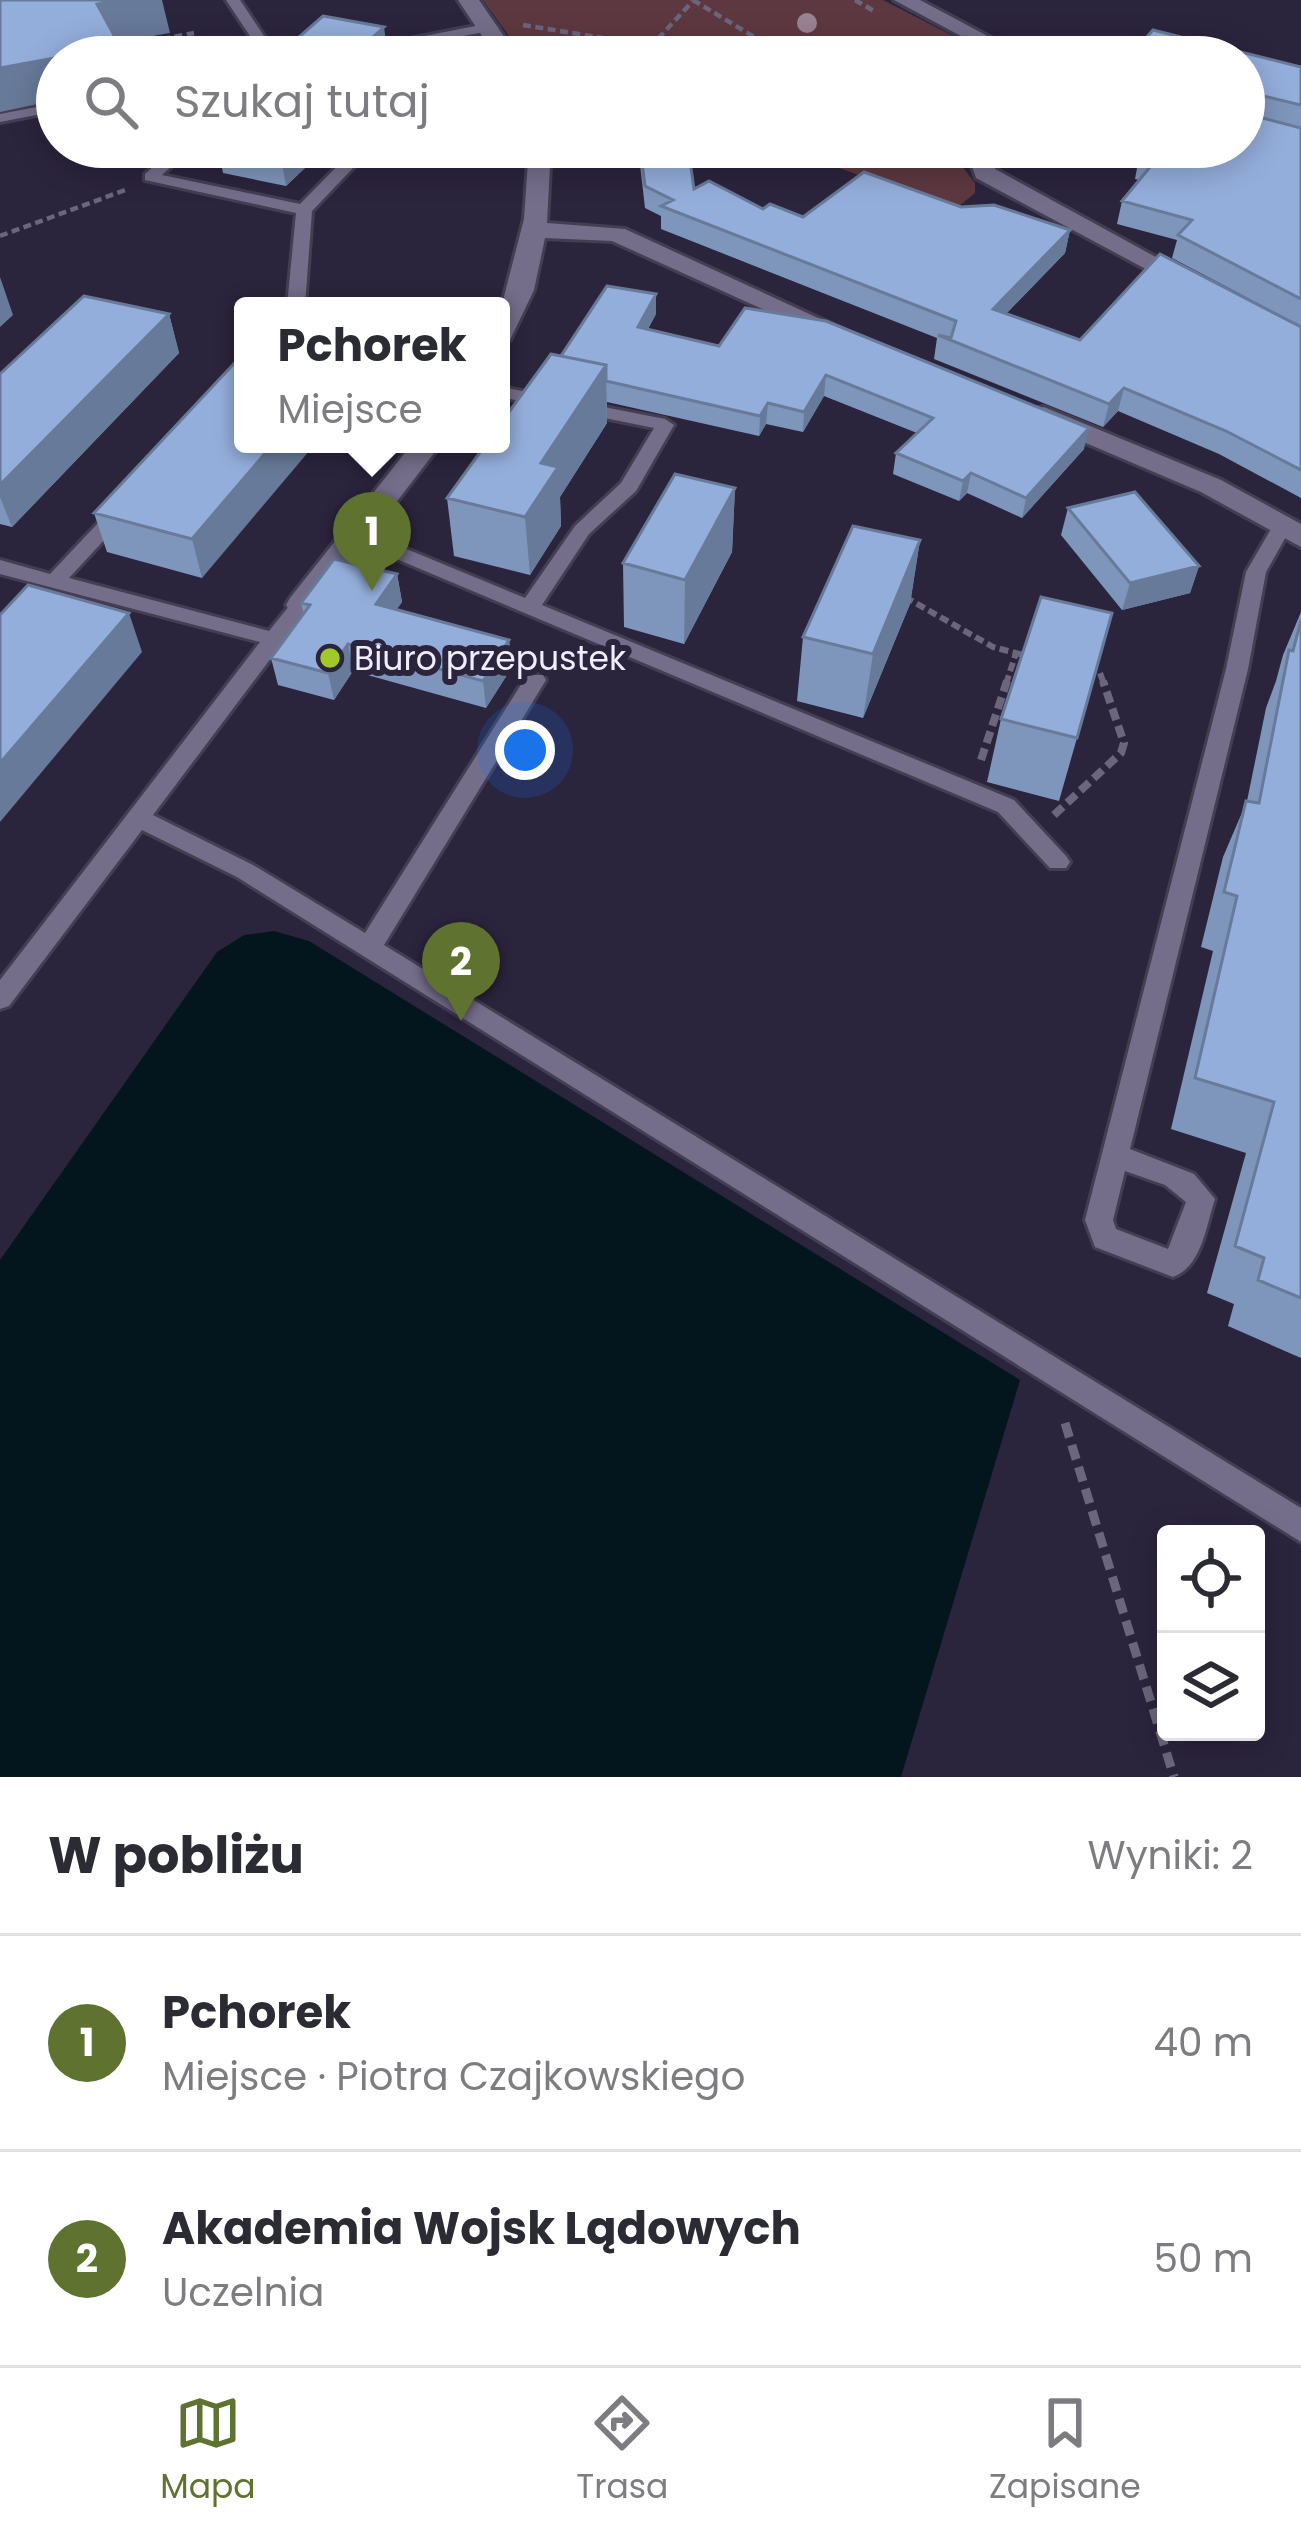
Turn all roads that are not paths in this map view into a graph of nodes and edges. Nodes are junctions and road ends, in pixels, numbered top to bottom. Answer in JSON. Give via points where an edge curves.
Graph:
{"nodes":[{"id":1,"x":233,"y":0,"type":"edge"},
{"id":2,"x":468,"y":0,"type":"edge"},
{"id":3,"x":904,"y":0,"type":"edge"},
{"id":4,"x":502,"y":25,"type":"junction"},
{"id":5,"x":257,"y":36,"type":"edge"},
{"id":6,"x":455,"y":36,"type":"edge"},
{"id":7,"x":504,"y":36,"type":"edge"},
{"id":8,"x":975,"y":36,"type":"edge"},
{"id":9,"x":36,"y":111,"type":"edge"},
{"id":10,"x":0,"y":118,"type":"edge"},
{"id":11,"x":161,"y":168,"type":"edge"},
{"id":12,"x":345,"y":168,"type":"edge"},
{"id":13,"x":539,"y":168,"type":"edge"},
{"id":14,"x":983,"y":168,"type":"edge"},
{"id":15,"x":304,"y":210,"type":"junction"},
{"id":16,"x":535,"y":230,"type":"junction"},
{"id":17,"x":297,"y":297,"type":"edge"},
{"id":18,"x":1223,"y":300,"type":"edge"},
{"id":19,"x":510,"y":312,"type":"edge"},
{"id":20,"x":874,"y":348,"type":"edge"},
{"id":21,"x":510,"y":394,"type":"edge"},
{"id":22,"x":1023,"y":407,"type":"edge"},
{"id":23,"x":420,"y":453,"type":"edge"},
{"id":24,"x":142,"y":487,"type":"edge"},
{"id":25,"x":1292,"y":531,"type":"edge"},
{"id":26,"x":356,"y":535,"type":"junction"},
{"id":27,"x":0,"y":568,"type":"edge"},
{"id":28,"x":38,"y":583,"type":"junction"},
{"id":29,"x":301,"y":605,"type":"joint"},
{"id":30,"x":531,"y":605,"type":"junction"},
{"id":31,"x":274,"y":639,"type":"junction"},
{"id":32,"x":535,"y":680,"type":"dead end"},
{"id":33,"x":138,"y":818,"type":"junction"},
{"id":34,"x":1058,"y":862,"type":"dead end"},
{"id":35,"x":368,"y":950,"type":"junction"},
{"id":36,"x":0,"y":999,"type":"edge"},
{"id":37,"x":1116,"y":1156,"type":"junction"},
{"id":38,"x":1301,"y":1526,"type":"edge"}],
"edges":[{"from":1,"to":5,"type":"lane"},
{"from":2,"to":4,"type":"street"},
{"from":3,"to":8,"type":"street"},
{"from":4,"to":6,"type":"lane"},
{"from":4,"to":7,"type":"street"},
{"from":9,"to":10,"type":"lane"},
{"from":11,"to":15,"type":"lane","via":[[151,177]]},
{"from":12,"to":15,"type":"lane"},
{"from":13,"to":16,"type":"street"},
{"from":14,"to":18,"type":"street"},
{"from":15,"to":17,"type":"lane"},
{"from":16,"to":19,"type":"street"},
{"from":16,"to":20,"type":"street","via":[[616,234]]},
{"from":21,"to":30,"type":"lane","via":[[665,425],[629,487],[582,530]]},
{"from":22,"to":25,"type":"street","via":[[1211,487]]},
{"from":23,"to":26,"type":"street"},
{"from":24,"to":28,"type":"lane"},
{"from":25,"to":37,"type":"lane","via":[[1256,572]]},
{"from":26,"to":29,"type":"street"},
{"from":26,"to":30,"type":"lane"},
{"from":27,"to":28,"type":"lane"},
{"from":28,"to":31,"type":"lane"},
{"from":29,"to":31,"type":"lane"},
{"from":30,"to":34,"type":"lane","via":[[1006,806]]},
{"from":31,"to":33,"type":"lane"},
{"from":32,"to":35,"type":"lane"},
{"from":33,"to":35,"type":"lane","via":[[245,871]]},
{"from":33,"to":36,"type":"lane"},
{"from":35,"to":38,"type":"lane"},
{"from":37,"to":37,"type":"lane","via":[[1099,1220],[1105,1238],[1173,1264],[1201,1199],[1180,1178]]}]}
